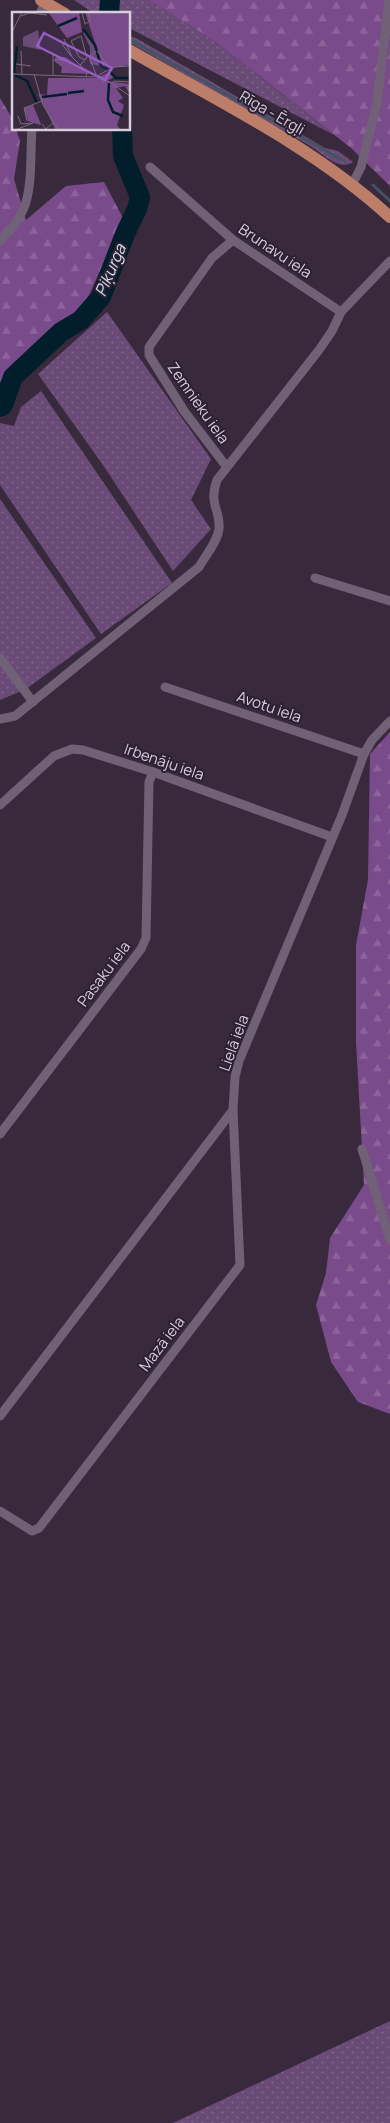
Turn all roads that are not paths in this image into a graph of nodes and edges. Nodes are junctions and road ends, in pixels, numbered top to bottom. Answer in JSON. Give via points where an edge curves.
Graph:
{"nodes":[{"id":1,"x":389,"y":0,"type":"edge"},
{"id":2,"x":42,"y":5,"type":"edge"},
{"id":3,"x":60,"y":12,"type":"edge"},
{"id":4,"x":130,"y":51,"type":"edge"},
{"id":5,"x":32,"y":130,"type":"edge"},
{"id":6,"x":150,"y":167,"type":"dead end"},
{"id":7,"x":352,"y":185,"type":"junction"},
{"id":8,"x":390,"y":217,"type":"edge"},
{"id":9,"x":233,"y":240,"type":"junction"},
{"id":10,"x":0,"y":241,"type":"edge"},
{"id":11,"x":387,"y":263,"type":"edge"},
{"id":12,"x":341,"y":312,"type":"junction"},
{"id":13,"x":226,"y":466,"type":"junction"},
{"id":14,"x":315,"y":578,"type":"dead end"},
{"id":15,"x":390,"y":602,"type":"edge"},
{"id":16,"x":0,"y":658,"type":"edge"},
{"id":17,"x":165,"y":687,"type":"dead end"},
{"id":18,"x":33,"y":702,"type":"junction"},
{"id":19,"x":0,"y":719,"type":"edge"},
{"id":20,"x":390,"y":721,"type":"edge"},
{"id":21,"x":364,"y":754,"type":"junction"},
{"id":22,"x":152,"y":772,"type":"junction"},
{"id":23,"x":0,"y":805,"type":"edge"},
{"id":24,"x":332,"y":837,"type":"junction"},
{"id":25,"x":233,"y":1110,"type":"junction"},
{"id":26,"x":0,"y":1134,"type":"edge"},
{"id":27,"x":362,"y":1149,"type":"dead end"},
{"id":28,"x":390,"y":1240,"type":"edge"},
{"id":29,"x":0,"y":1416,"type":"edge"},
{"id":30,"x":0,"y":1511,"type":"edge"}],
"edges":[{"from":1,"to":7,"type":"street","via":[[377,103],[361,167]]},
{"from":2,"to":3,"type":"main road"},
{"from":4,"to":7,"type":"main road","name":"Rīga - Ērgļi","via":[[307,153]]},
{"from":5,"to":10,"type":"street","via":[[24,209]]},
{"from":6,"to":9,"type":"street","name":"Brunavu iela"},
{"from":7,"to":8,"type":"main road","name":"Rīga - Ērgļi"},
{"from":9,"to":12,"type":"street","name":"Brunavu iela"},
{"from":9,"to":13,"type":"street","name":"Zemnieku iela","via":[[212,258],[149,347],[149,355],[184,411]]},
{"from":11,"to":12,"type":"street"},
{"from":12,"to":13,"type":"street","via":[[319,350]]},
{"from":13,"to":18,"type":"street","via":[[213,491],[219,530],[199,567]]},
{"from":14,"to":15,"type":"street"},
{"from":16,"to":18,"type":"street"},
{"from":17,"to":21,"type":"street","name":"Avotu iela"},
{"from":18,"to":19,"type":"street","via":[[15,716]]},
{"from":20,"to":21,"type":"street","name":"Lielā iela"},
{"from":21,"to":24,"type":"street","name":"Lielā iela"},
{"from":22,"to":23,"type":"street","name":"Irbenāju iela","via":[[72,749],[54,756]]},
{"from":22,"to":24,"type":"street","name":"Irbenāju iela"},
{"from":22,"to":26,"type":"street","name":"Pasaku iela","via":[[149,782],[146,938],[141,949]]},
{"from":24,"to":25,"type":"street","name":"Lielā iela","via":[[239,1061]]},
{"from":25,"to":29,"type":"street"},
{"from":25,"to":30,"type":"street","name":"Mazā iela","via":[[240,1265],[40,1528],[32,1531]]},
{"from":27,"to":28,"type":"street"}]}
